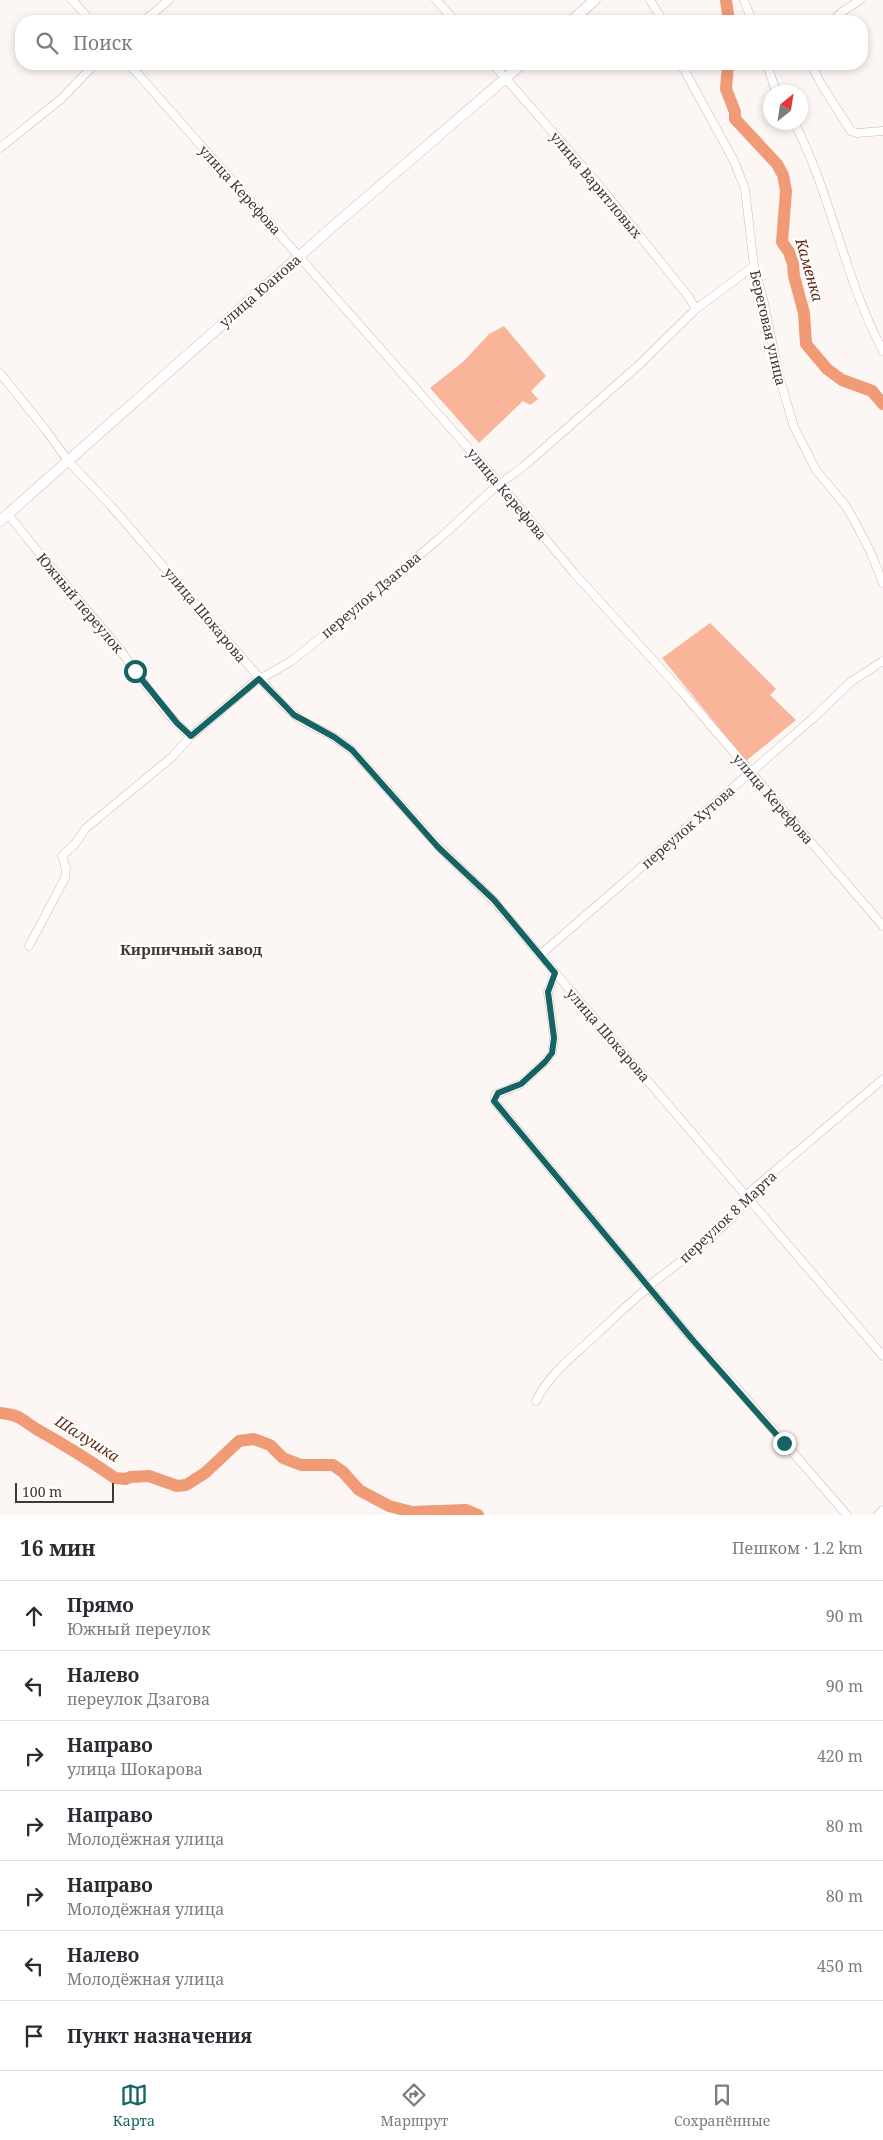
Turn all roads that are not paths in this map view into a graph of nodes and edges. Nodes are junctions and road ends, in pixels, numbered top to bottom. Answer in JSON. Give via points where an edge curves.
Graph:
{"nodes":[{"id":1,"x":72,"y":0,"type":"edge"},
{"id":2,"x":170,"y":0,"type":"edge"},
{"id":3,"x":436,"y":0,"type":"edge"},
{"id":4,"x":595,"y":0,"type":"edge"},
{"id":5,"x":650,"y":0,"type":"edge"},
{"id":6,"x":744,"y":0,"type":"edge"},
{"id":7,"x":860,"y":0,"type":"edge"},
{"id":8,"x":86,"y":15,"type":"edge"},
{"id":9,"x":151,"y":15,"type":"edge"},
{"id":10,"x":450,"y":15,"type":"edge"},
{"id":11,"x":578,"y":15,"type":"edge"},
{"id":12,"x":659,"y":15,"type":"edge"},
{"id":13,"x":750,"y":15,"type":"edge"},
{"id":14,"x":839,"y":15,"type":"edge"},
{"id":15,"x":89,"y":70,"type":"edge"},
{"id":16,"x":134,"y":70,"type":"edge"},
{"id":17,"x":498,"y":70,"type":"edge"},
{"id":18,"x":515,"y":70,"type":"edge"},
{"id":19,"x":684,"y":70,"type":"edge"},
{"id":20,"x":769,"y":70,"type":"edge"},
{"id":21,"x":814,"y":70,"type":"edge"},
{"id":22,"x":505,"y":78,"type":"junction"},
{"id":23,"x":774,"y":85,"type":"edge"},
{"id":24,"x":798,"y":130,"type":"edge"},
{"id":25,"x":883,"y":131,"type":"edge"},
{"id":26,"x":0,"y":148,"type":"edge"},
{"id":27,"x":300,"y":256,"type":"junction"},
{"id":28,"x":754,"y":266,"type":"junction"},
{"id":29,"x":696,"y":309,"type":"junction"},
{"id":30,"x":883,"y":351,"type":"edge"},
{"id":31,"x":0,"y":373,"type":"edge"},
{"id":32,"x":69,"y":462,"type":"junction"},
{"id":33,"x":500,"y":484,"type":"junction"},
{"id":34,"x":8,"y":514,"type":"junction"},
{"id":35,"x":0,"y":521,"type":"edge"},
{"id":36,"x":883,"y":583,"type":"edge"},
{"id":37,"x":883,"y":661,"type":"edge"},
{"id":38,"x":259,"y":679,"type":"junction"},
{"id":39,"x":191,"y":736,"type":"junction"},
{"id":40,"x":750,"y":773,"type":"junction"},
{"id":41,"x":883,"y":926,"type":"edge"},
{"id":42,"x":29,"y":946,"type":"dead end"},
{"id":43,"x":540,"y":955,"type":"junction"},
{"id":44,"x":555,"y":973,"type":"junction"},
{"id":45,"x":883,"y":1079,"type":"edge"},
{"id":46,"x":747,"y":1198,"type":"junction"},
{"id":47,"x":649,"y":1286,"type":"junction"},
{"id":48,"x":883,"y":1356,"type":"edge"},
{"id":49,"x":536,"y":1401,"type":"dead end"},
{"id":50,"x":883,"y":1510,"type":"edge"},
{"id":51,"x":846,"y":1515,"type":"edge"},
{"id":52,"x":878,"y":1515,"type":"edge"}],
"edges":[{"from":1,"to":8,"type":"street"},
{"from":2,"to":9,"type":"street"},
{"from":3,"to":10,"type":"street"},
{"from":4,"to":11,"type":"street"},
{"from":5,"to":12,"type":"street"},
{"from":6,"to":13,"type":"street"},
{"from":7,"to":14,"type":"street"},
{"from":15,"to":26,"type":"street","via":[[61,99]]},
{"from":16,"to":27,"type":"street","name":"улица Керефова"},
{"from":17,"to":22,"type":"street","name":"улица Варитловых"},
{"from":18,"to":22,"type":"street","name":"улица Юанова"},
{"from":19,"to":28,"type":"street","name":"Береговая улица","via":[[746,189]]},
{"from":20,"to":23,"type":"street"},
{"from":21,"to":25,"type":"street","via":[[851,131]]},
{"from":22,"to":27,"type":"street","name":"улица Юанова"},
{"from":22,"to":29,"type":"street","name":"улица Варитловых","via":[[598,184]]},
{"from":24,"to":30,"type":"street","via":[[821,182],[862,307]]},
{"from":27,"to":32,"type":"street","name":"улица Юанова"},
{"from":27,"to":33,"type":"street","name":"улица Керефова"},
{"from":28,"to":29,"type":"street","name":"переулок Дзагова"},
{"from":28,"to":36,"type":"street","name":"Береговая улица","via":[[778,376],[796,433],[816,470],[846,505]]},
{"from":29,"to":33,"type":"street","name":"переулок Дзагова","via":[[592,407]]},
{"from":31,"to":32,"type":"street","name":"улица Шокарова"},
{"from":32,"to":34,"type":"street","name":"улица Юанова"},
{"from":32,"to":38,"type":"street","name":"улица Шокарова","via":[[111,506]]},
{"from":33,"to":38,"type":"street","name":"переулок Дзагова","via":[[315,643]]},
{"from":33,"to":40,"type":"street","name":"улица Керефова"},
{"from":34,"to":35,"type":"street","name":"улица Юанова"},
{"from":34,"to":39,"type":"street","name":"Южный переулок","via":[[166,710]]},
{"from":37,"to":40,"type":"street","name":"переулок Хутова","via":[[852,681]]},
{"from":38,"to":39,"type":"street","name":"переулок Дзагова"},
{"from":38,"to":43,"type":"street","name":"улица Шокарова","via":[[294,715],[352,750],[438,847],[494,900]]},
{"from":39,"to":42,"type":"street","name":"переулок Дзагова","via":[[172,757],[86,828],[62,856],[66,868],[64,878]]},
{"from":40,"to":41,"type":"street","name":"улица Керефова"},
{"from":40,"to":43,"type":"street","name":"переулок Хутова"},
{"from":43,"to":44,"type":"street","name":"улица Шокарова"},
{"from":44,"to":46,"type":"street","name":"улица Шокарова"},
{"from":44,"to":47,"type":"street","via":[[548,992],[554,1038],[552,1053],[530,1076],[514,1088],[498,1093],[494,1101]]},
{"from":45,"to":46,"type":"street","name":"переулок 8 Марта","via":[[751,1191]]},
{"from":46,"to":47,"type":"street","name":"переулок 8 Марта","via":[[740,1209],[699,1246]]},
{"from":46,"to":48,"type":"street","name":"улица Шокарова"},
{"from":47,"to":49,"type":"street","name":"переулок 8 Марта","via":[[551,1377]]},
{"from":47,"to":51,"type":"street"},
{"from":50,"to":52,"type":"street"}]}
